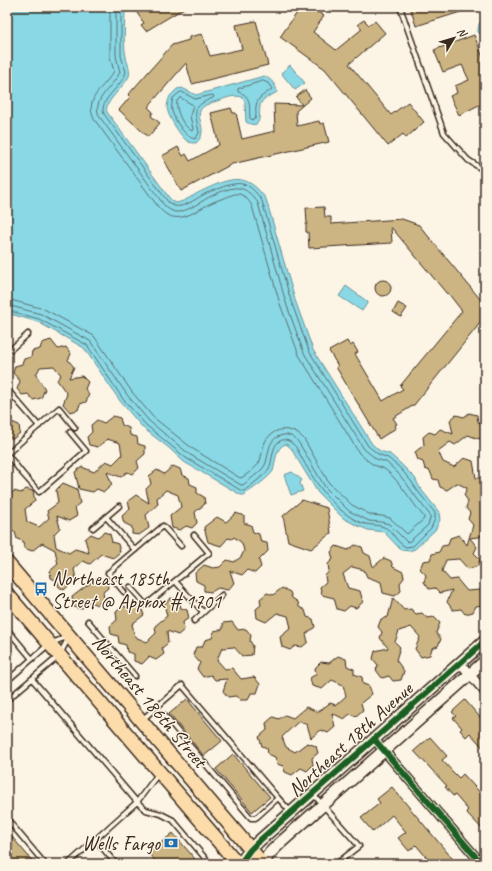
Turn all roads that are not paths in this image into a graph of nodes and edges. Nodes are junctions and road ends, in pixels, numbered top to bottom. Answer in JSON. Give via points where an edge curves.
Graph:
{"nodes":[{"id":1,"x":400,"y":7,"type":"edge"},
{"id":2,"x":485,"y":171,"type":"edge"},
{"id":3,"x":28,"y":334,"type":"dead end"},
{"id":4,"x":7,"y":353,"type":"edge"},
{"id":5,"x":7,"y":389,"type":"edge"},
{"id":6,"x":40,"y":426,"type":"junction"},
{"id":7,"x":75,"y":428,"type":"dead end"},
{"id":8,"x":70,"y":432,"type":"dead end"},
{"id":9,"x":119,"y":506,"type":"dead end"},
{"id":10,"x":106,"y":517,"type":"junction"},
{"id":11,"x":93,"y":528,"type":"dead end"},
{"id":12,"x":194,"y":535,"type":"dead end"},
{"id":13,"x":181,"y":546,"type":"dead end"},
{"id":14,"x":135,"y":550,"type":"junction"},
{"id":15,"x":7,"y":563,"type":"edge"},
{"id":16,"x":175,"y":581,"type":"junction"},
{"id":17,"x":130,"y":587,"type":"dead end"},
{"id":18,"x":124,"y":592,"type":"dead end"},
{"id":19,"x":7,"y":594,"type":"edge"},
{"id":20,"x":222,"y":595,"type":"dead end"},
{"id":21,"x":203,"y":612,"type":"junction"},
{"id":22,"x":88,"y":621,"type":"dead end"},
{"id":23,"x":194,"y":621,"type":"dead end"},
{"id":24,"x":7,"y":629,"type":"edge"},
{"id":25,"x":69,"y":637,"type":"junction"},
{"id":26,"x":485,"y":641,"type":"edge"},
{"id":27,"x":49,"y":644,"type":"junction"},
{"id":28,"x":59,"y":656,"type":"junction"},
{"id":29,"x":32,"y":659,"type":"junction"},
{"id":30,"x":485,"y":661,"type":"edge"},
{"id":31,"x":460,"y":663,"type":"junction"},
{"id":32,"x":470,"y":674,"type":"junction"},
{"id":33,"x":135,"y":676,"type":"dead end"},
{"id":34,"x":32,"y":679,"type":"junction"},
{"id":35,"x":7,"y":681,"type":"edge"},
{"id":36,"x":485,"y":692,"type":"edge"},
{"id":37,"x":7,"y":700,"type":"edge"},
{"id":38,"x":164,"y":715,"type":"dead end"},
{"id":39,"x":141,"y":720,"type":"junction"},
{"id":40,"x":374,"y":739,"type":"junction"},
{"id":41,"x":384,"y":750,"type":"junction"},
{"id":42,"x":159,"y":772,"type":"junction"},
{"id":43,"x":312,"y":794,"type":"junction"},
{"id":44,"x":278,"y":798,"type":"junction"},
{"id":45,"x":137,"y":802,"type":"junction"},
{"id":46,"x":322,"y":805,"type":"junction"},
{"id":47,"x":291,"y":812,"type":"junction"},
{"id":48,"x":7,"y":819,"type":"edge"},
{"id":49,"x":95,"y":840,"type":"junction"},
{"id":50,"x":250,"y":850,"type":"junction"},
{"id":51,"x":45,"y":864,"type":"edge"},
{"id":52,"x":68,"y":864,"type":"edge"},
{"id":53,"x":116,"y":864,"type":"edge"},
{"id":54,"x":210,"y":864,"type":"edge"},
{"id":55,"x":239,"y":864,"type":"edge"},
{"id":56,"x":262,"y":864,"type":"edge"},
{"id":57,"x":336,"y":864,"type":"edge"},
{"id":58,"x":482,"y":864,"type":"edge"}],
"edges":[{"from":1,"to":2,"type":"lane","via":[[444,133],[468,160]]},
{"from":3,"to":4,"type":"lane"},
{"from":5,"to":6,"type":"lane"},
{"from":6,"to":7,"type":"lane","via":[[59,408]]},
{"from":6,"to":8,"type":"lane","via":[[7,454],[39,492],[86,451]]},
{"from":9,"to":10,"type":"lane"},
{"from":10,"to":11,"type":"lane"},
{"from":10,"to":14,"type":"lane"},
{"from":12,"to":16,"type":"lane","via":[[209,553]]},
{"from":13,"to":14,"type":"lane","via":[[163,526]]},
{"from":14,"to":18,"type":"lane","via":[[108,573]]},
{"from":15,"to":25,"type":"main road","name":"Northeast 186th Street"},
{"from":16,"to":17,"type":"lane","via":[[146,605]]},
{"from":16,"to":21,"type":"lane"},
{"from":19,"to":27,"type":"main road","name":"Northeast 186th Street"},
{"from":20,"to":21,"type":"lane"},
{"from":21,"to":23,"type":"lane"},
{"from":22,"to":33,"type":"lane"},
{"from":24,"to":29,"type":"lane"},
{"from":25,"to":27,"type":"lane"},
{"from":25,"to":28,"type":"lane"},
{"from":25,"to":39,"type":"main road","name":"Northeast 186th Street"},
{"from":26,"to":31,"type":"street","name":"Northeast 18th Avenue"},
{"from":27,"to":28,"type":"main road","name":"Northeast 186th Street"},
{"from":27,"to":29,"type":"lane"},
{"from":28,"to":34,"type":"lane"},
{"from":28,"to":42,"type":"main road","name":"Northeast 186th Street"},
{"from":29,"to":35,"type":"lane"},
{"from":30,"to":32,"type":"street","name":"Northeast 18th Avenue"},
{"from":31,"to":32,"type":"street"},
{"from":31,"to":40,"type":"street","name":"Northeast 18th Avenue"},
{"from":32,"to":36,"type":"street"},
{"from":32,"to":41,"type":"street","name":"Northeast 18th Avenue"},
{"from":34,"to":37,"type":"lane"},
{"from":34,"to":45,"type":"lane"},
{"from":38,"to":44,"type":"lane","via":[[251,818],[258,816]]},
{"from":39,"to":44,"type":"lane","via":[[182,685]]},
{"from":39,"to":50,"type":"main road","name":"Northeast 186th Street"},
{"from":40,"to":41,"type":"street"},
{"from":40,"to":43,"type":"street","name":"Northeast 18th Avenue"},
{"from":41,"to":46,"type":"street","name":"Northeast 18th Avenue"},
{"from":41,"to":58,"type":"street"},
{"from":42,"to":45,"type":"lane"},
{"from":42,"to":55,"type":"main road","name":"Northeast 186th Street"},
{"from":43,"to":46,"type":"lane"},
{"from":43,"to":47,"type":"street","name":"Northeast 18th Avenue"},
{"from":44,"to":47,"type":"lane"},
{"from":45,"to":49,"type":"lane"},
{"from":45,"to":54,"type":"lane","via":[[146,810],[173,820]]},
{"from":46,"to":56,"type":"street","name":"Northeast 18th Avenue","via":[[279,844]]},
{"from":46,"to":57,"type":"lane","via":[[359,846]]},
{"from":47,"to":50,"type":"street","name":"Northeast 18th Avenue"},
{"from":48,"to":51,"type":"lane"},
{"from":49,"to":52,"type":"lane"},
{"from":49,"to":53,"type":"lane"},
{"from":50,"to":55,"type":"street","name":"Northeast 18th Avenue"},
{"from":50,"to":56,"type":"main road","name":"Northeast 186th Street"}]}
